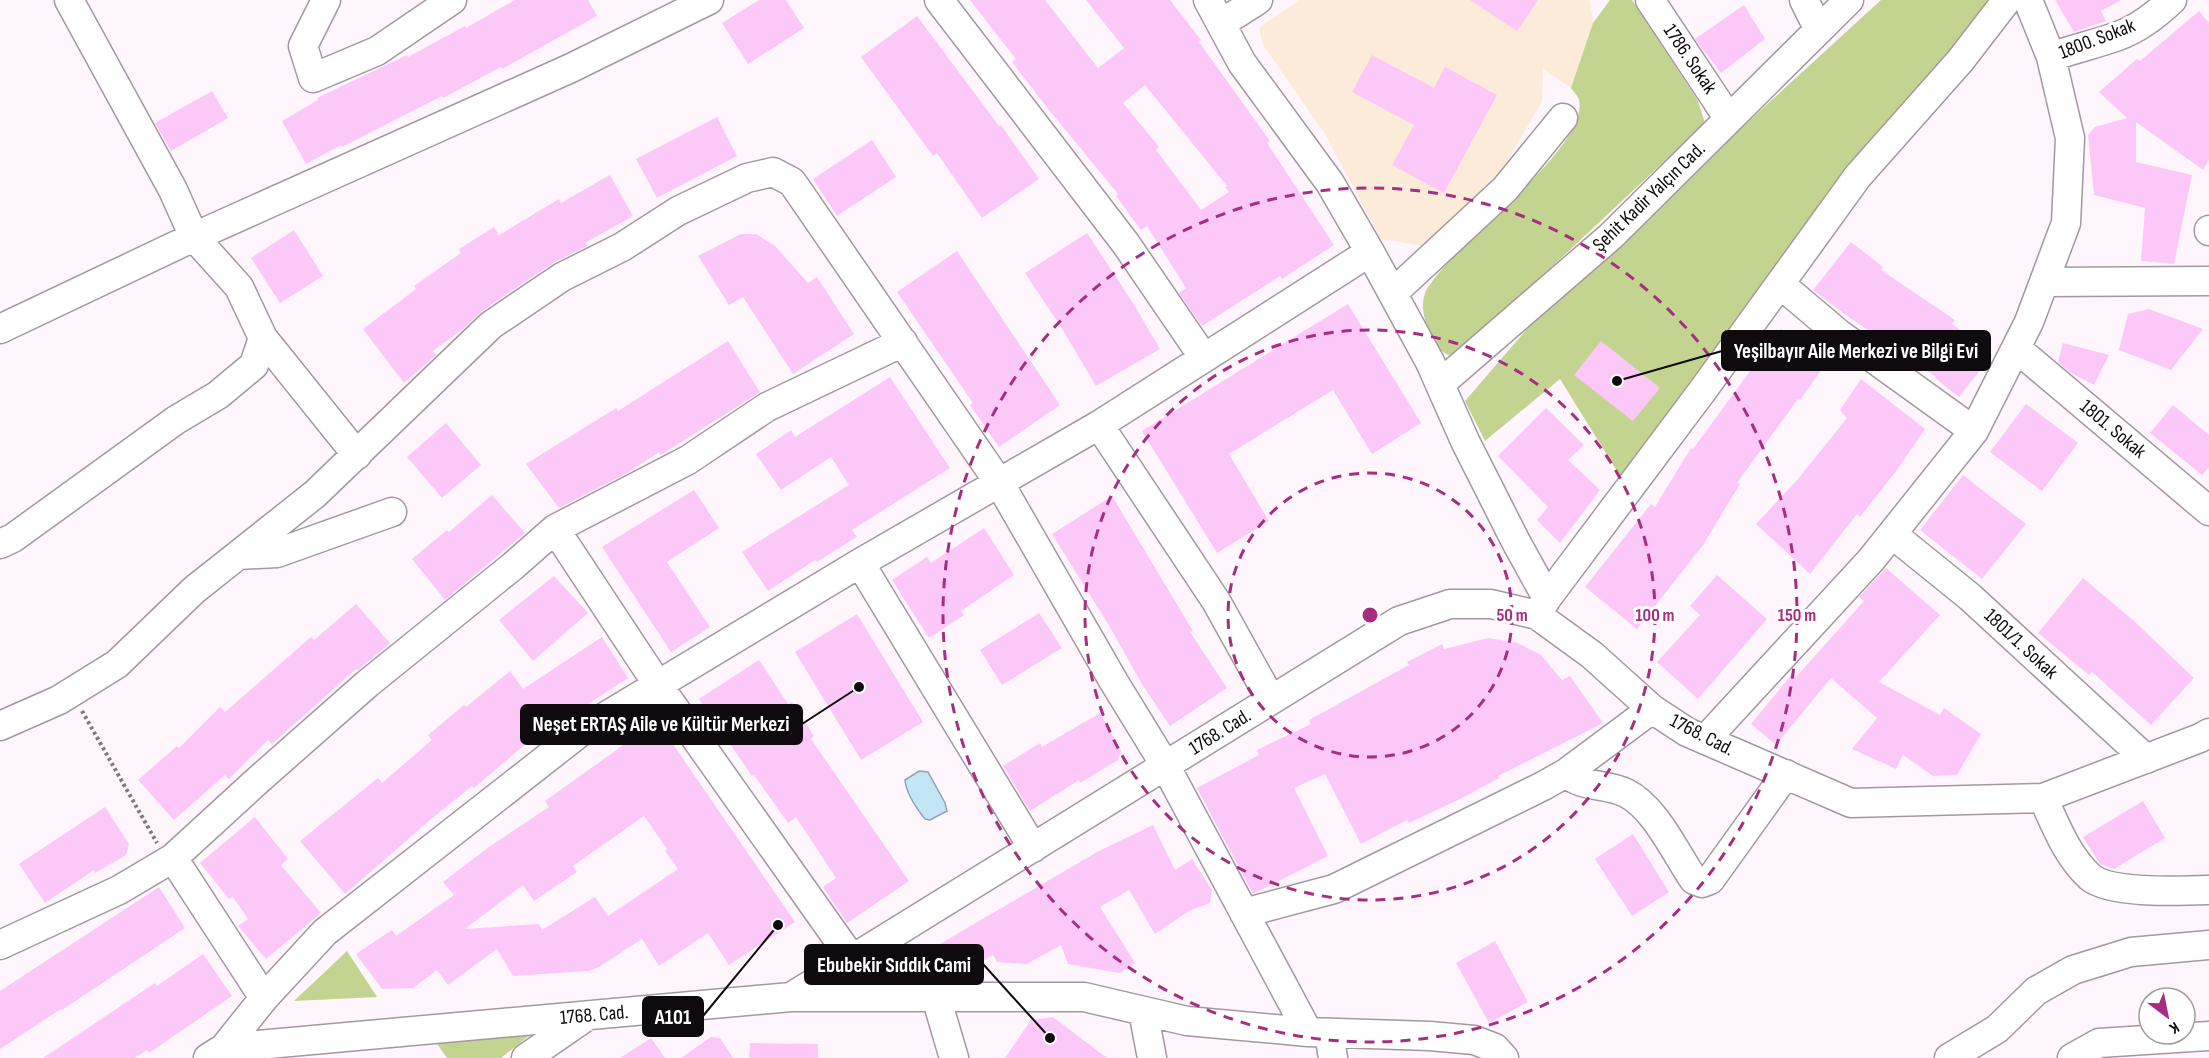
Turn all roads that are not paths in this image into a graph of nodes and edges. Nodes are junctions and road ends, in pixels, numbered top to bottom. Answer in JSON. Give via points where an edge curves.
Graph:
{"nodes":[{"id":1,"x":69,"y":0,"type":"edge"},
{"id":2,"x":326,"y":0,"type":"edge"},
{"id":3,"x":452,"y":0,"type":"edge"},
{"id":4,"x":939,"y":0,"type":"edge"},
{"id":5,"x":1258,"y":0,"type":"edge"},
{"id":6,"x":1650,"y":0,"type":"edge"},
{"id":7,"x":1804,"y":0,"type":"edge"},
{"id":8,"x":1849,"y":0,"type":"edge"},
{"id":9,"x":2007,"y":0,"type":"edge"},
{"id":10,"x":2028,"y":0,"type":"edge"},
{"id":11,"x":2172,"y":0,"type":"edge"},
{"id":12,"x":696,"y":3,"type":"edge"},
{"id":13,"x":1215,"y":12,"type":"edge"},
{"id":14,"x":1819,"y":30,"type":"junction"},
{"id":15,"x":2051,"y":57,"type":"junction"},
{"id":16,"x":1563,"y":118,"type":"dead end"},
{"id":17,"x":1729,"y":119,"type":"junction"},
{"id":18,"x":194,"y":237,"type":"junction"},
{"id":19,"x":1370,"y":252,"type":"junction"},
{"id":20,"x":2209,"y":281,"type":"edge"},
{"id":21,"x":2044,"y":282,"type":"junction"},
{"id":22,"x":1780,"y":284,"type":"junction"},
{"id":23,"x":1393,"y":293,"type":"junction"},
{"id":24,"x":0,"y":329,"type":"edge"},
{"id":25,"x":263,"y":338,"type":"junction"},
{"id":26,"x":903,"y":342,"type":"junction"},
{"id":27,"x":2016,"y":348,"type":"junction"},
{"id":28,"x":1204,"y":358,"type":"junction"},
{"id":29,"x":1440,"y":384,"type":"junction"},
{"id":30,"x":1099,"y":425,"type":"junction"},
{"id":31,"x":1974,"y":431,"type":"junction"},
{"id":32,"x":357,"y":455,"type":"junction"},
{"id":33,"x":1000,"y":484,"type":"junction"},
{"id":34,"x":2209,"y":511,"type":"edge"},
{"id":35,"x":392,"y":512,"type":"dead end"},
{"id":36,"x":555,"y":529,"type":"junction"},
{"id":37,"x":1892,"y":534,"type":"junction"},
{"id":38,"x":0,"y":544,"type":"edge"},
{"id":39,"x":238,"y":555,"type":"junction"},
{"id":40,"x":860,"y":563,"type":"junction"},
{"id":41,"x":1542,"y":606,"type":"junction"},
{"id":42,"x":658,"y":685,"type":"junction"},
{"id":43,"x":1271,"y":700,"type":"junction"},
{"id":44,"x":1652,"y":709,"type":"junction"},
{"id":45,"x":0,"y":726,"type":"edge"},
{"id":46,"x":2209,"y":733,"type":"edge"},
{"id":47,"x":1705,"y":740,"type":"junction"},
{"id":48,"x":2146,"y":759,"type":"junction"},
{"id":49,"x":1165,"y":765,"type":"junction"},
{"id":50,"x":1566,"y":773,"type":"junction"},
{"id":51,"x":1786,"y":774,"type":"junction"},
{"id":52,"x":2043,"y":798,"type":"junction"},
{"id":53,"x":1033,"y":848,"type":"junction"},
{"id":54,"x":173,"y":858,"type":"junction"},
{"id":55,"x":2209,"y":890,"type":"edge"},
{"id":56,"x":1244,"y":913,"type":"junction"},
{"id":57,"x":0,"y":945,"type":"edge"},
{"id":58,"x":2209,"y":945,"type":"edge"},
{"id":59,"x":852,"y":959,"type":"junction"},
{"id":60,"x":791,"y":997,"type":"junction"},
{"id":61,"x":936,"y":997,"type":"junction"},
{"id":62,"x":264,"y":998,"type":"junction"},
{"id":63,"x":1143,"y":1011,"type":"junction"},
{"id":64,"x":589,"y":1015,"type":"junction"},
{"id":65,"x":2209,"y":1036,"type":"edge"},
{"id":66,"x":1323,"y":1041,"type":"edge"},
{"id":67,"x":216,"y":1053,"type":"edge"},
{"id":68,"x":951,"y":1057,"type":"edge"},
{"id":69,"x":526,"y":1058,"type":"edge"},
{"id":70,"x":1152,"y":1058,"type":"edge"},
{"id":71,"x":1504,"y":1058,"type":"edge"},
{"id":72,"x":1949,"y":1058,"type":"edge"},
{"id":73,"x":2072,"y":1058,"type":"edge"}],
"edges":[{"from":1,"to":18,"type":"street","via":[[173,190]]},
{"from":2,"to":3,"type":"street","via":[[303,46],[313,78],[377,51]]},
{"from":4,"to":28,"type":"street","via":[[1126,244]]},
{"from":5,"to":13,"type":"street"},
{"from":6,"to":17,"type":"street","name":"1786. Sokak"},
{"from":7,"to":14,"type":"street"},
{"from":8,"to":14,"type":"street","name":"Şehit Kadir Yalçın Cad."},
{"from":9,"to":22,"type":"street","via":[[1960,61],[1858,176]]},
{"from":10,"to":15,"type":"street"},
{"from":11,"to":15,"type":"street","name":"1800. Sokak","via":[[2156,15],[2119,35]]},
{"from":12,"to":18,"type":"street","via":[[571,68]]},
{"from":13,"to":19,"type":"street","via":[[1242,63],[1330,183]]},
{"from":14,"to":17,"type":"street","name":"Şehit Kadir Yalçın Cad."},
{"from":15,"to":21,"type":"street","via":[[2070,138],[2066,223]]},
{"from":16,"to":23,"type":"street","via":[[1505,189]]},
{"from":17,"to":29,"type":"street","name":"Şehit Kadir Yalçın Cad.","via":[[1611,236]]},
{"from":18,"to":24,"type":"street"},
{"from":18,"to":25,"type":"street","via":[[239,287]]},
{"from":19,"to":23,"type":"street"},
{"from":19,"to":28,"type":"street"},
{"from":20,"to":21,"type":"street"},
{"from":21,"to":27,"type":"street"},
{"from":22,"to":31,"type":"street","via":[[1838,333]]},
{"from":22,"to":41,"type":"street"},
{"from":23,"to":29,"type":"street"},
{"from":25,"to":32,"type":"street"},
{"from":25,"to":38,"type":"street","via":[[254,365],[218,395],[176,420]]},
{"from":26,"to":32,"type":"street","via":[[792,182],[773,172],[747,178],[678,211],[622,247],[562,277],[491,325]]},
{"from":26,"to":33,"type":"street"},
{"from":26,"to":36,"type":"street","via":[[767,408],[688,460]]},
{"from":27,"to":31,"type":"street"},
{"from":27,"to":34,"type":"street","name":"1801. Sokak"},
{"from":28,"to":30,"type":"street"},
{"from":29,"to":41,"type":"street","via":[[1515,540]]},
{"from":30,"to":33,"type":"street"},
{"from":30,"to":43,"type":"street","via":[[1216,601]]},
{"from":31,"to":37,"type":"street"},
{"from":32,"to":39,"type":"street"},
{"from":33,"to":40,"type":"street"},
{"from":33,"to":49,"type":"street"},
{"from":35,"to":39,"type":"street","via":[[277,553]]},
{"from":36,"to":42,"type":"street"},
{"from":36,"to":54,"type":"street","via":[[367,684]]},
{"from":37,"to":47,"type":"street"},
{"from":37,"to":48,"type":"street","name":"1801/1. Sokak","via":[[1970,597]]},
{"from":39,"to":45,"type":"street","via":[[194,590],[117,664],[71,693]]},
{"from":40,"to":42,"type":"street"},
{"from":40,"to":53,"type":"street"},
{"from":41,"to":43,"type":"street","name":"1768. Cad.","via":[[1450,604],[1419,614],[1399,621]]},
{"from":41,"to":44,"type":"street","name":"1768. Cad."},
{"from":42,"to":59,"type":"street"},
{"from":42,"to":62,"type":"street","via":[[584,730],[325,932]]},
{"from":43,"to":49,"type":"street","name":"1768. Cad."},
{"from":44,"to":47,"type":"street","name":"1768. Cad."},
{"from":44,"to":50,"type":"street"},
{"from":46,"to":48,"type":"street","name":"1768. Cad."},
{"from":47,"to":51,"type":"street","name":"1768. Cad."},
{"from":48,"to":52,"type":"street","name":"1768. Cad."},
{"from":49,"to":53,"type":"street","name":"1768. Cad."},
{"from":49,"to":56,"type":"street"},
{"from":50,"to":51,"type":"street","via":[[1575,781],[1626,793],[1665,832],[1694,879],[1702,883],[1710,880]]},
{"from":50,"to":56,"type":"street","via":[[1334,889]]},
{"from":51,"to":52,"type":"street","name":"1768. Cad.","via":[[1851,802]]},
{"from":52,"to":55,"type":"street","via":[[2068,851],[2092,878],[2121,888]]},
{"from":53,"to":59,"type":"street","name":"1768. Cad."},
{"from":54,"to":57,"type":"street","via":[[119,890]]},
{"from":54,"to":62,"type":"street"},
{"from":56,"to":66,"type":"street"},
{"from":58,"to":72,"type":"street","via":[[2131,952],[2073,970],[2036,991],[1997,1029]]},
{"from":59,"to":60,"type":"street","name":"1768. Cad."},
{"from":60,"to":61,"type":"street"},
{"from":60,"to":64,"type":"street","name":"1768. Cad."},
{"from":61,"to":63,"type":"street","via":[[1084,997]]},
{"from":61,"to":68,"type":"street"},
{"from":62,"to":67,"type":"street"},
{"from":63,"to":66,"type":"street"},
{"from":63,"to":70,"type":"street"},
{"from":64,"to":67,"type":"street","name":"1768. Cad."},
{"from":64,"to":69,"type":"street"},
{"from":65,"to":73,"type":"street","via":[[2099,1043]]},
{"from":66,"to":71,"type":"street","via":[[1430,1036],[1474,1040],[1495,1048]]}]}
